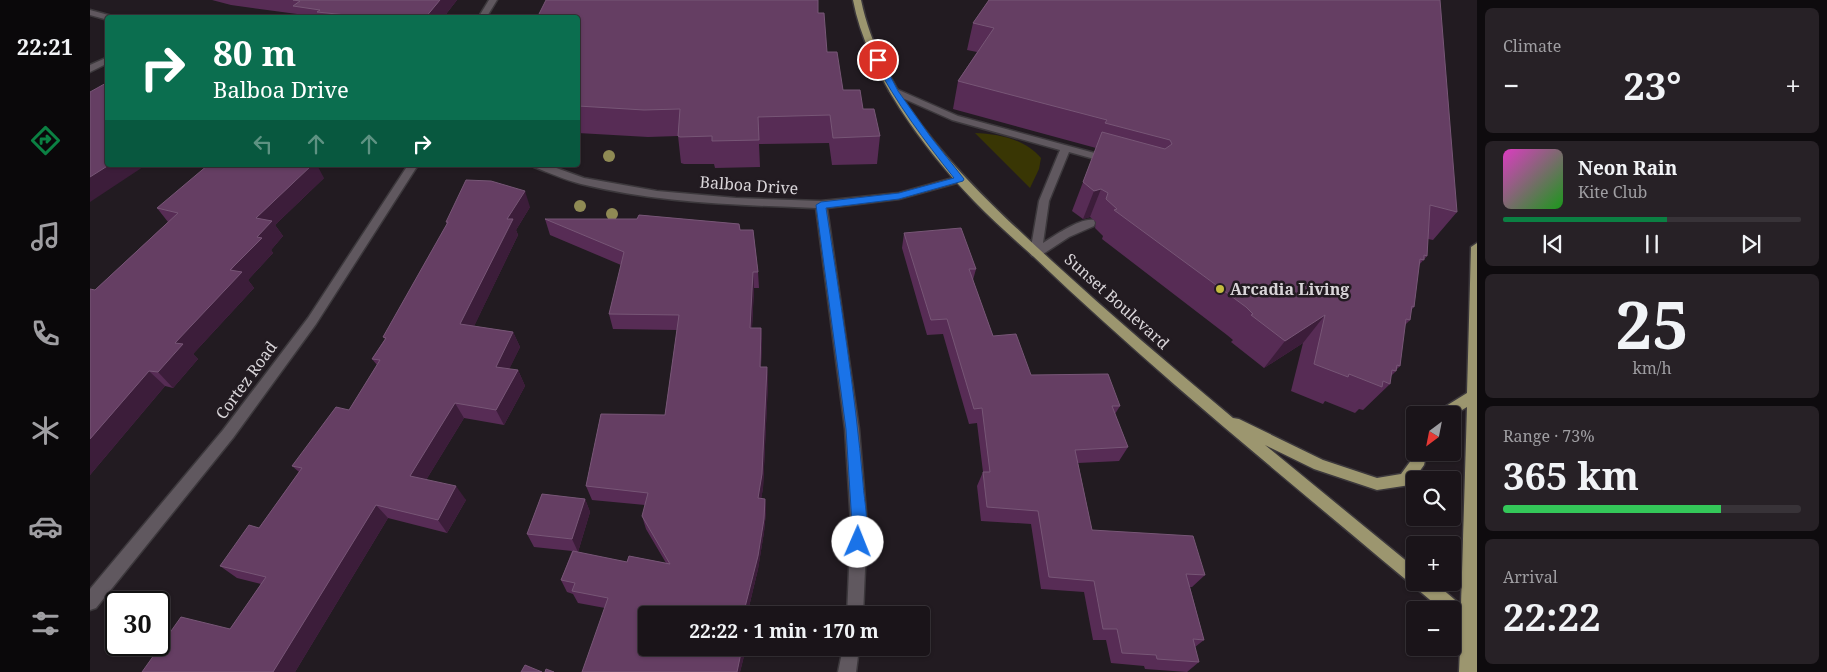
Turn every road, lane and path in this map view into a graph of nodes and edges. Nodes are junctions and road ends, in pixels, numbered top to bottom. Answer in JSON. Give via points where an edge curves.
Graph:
{"nodes":[{"id":1,"x":493,"y":0,"type":"edge"},
{"id":2,"x":857,"y":0,"type":"edge"},
{"id":3,"x":90,"y":12,"type":"edge"},
{"id":4,"x":484,"y":15,"type":"edge"},
{"id":5,"x":105,"y":17,"type":"edge"},
{"id":6,"x":105,"y":60,"type":"edge"},
{"id":7,"x":90,"y":68,"type":"edge"},
{"id":8,"x":894,"y":91,"type":"junction"},
{"id":9,"x":1066,"y":148,"type":"junction"},
{"id":10,"x":1123,"y":164,"type":"edge"},
{"id":11,"x":412,"y":167,"type":"edge"},
{"id":12,"x":544,"y":167,"type":"edge"},
{"id":13,"x":960,"y":179,"type":"junction"},
{"id":14,"x":821,"y":205,"type":"junction"},
{"id":15,"x":1090,"y":223,"type":"dead end"},
{"id":16,"x":1477,"y":247,"type":"edge"},
{"id":17,"x":1036,"y":253,"type":"junction"},
{"id":18,"x":1474,"y":396,"type":"junction"},
{"id":19,"x":1458,"y":406,"type":"edge"},
{"id":20,"x":1218,"y":415,"type":"junction"},
{"id":21,"x":1419,"y":461,"type":"edge"},
{"id":22,"x":1406,"y":571,"type":"edge"},
{"id":23,"x":1432,"y":591,"type":"edge"},
{"id":24,"x":90,"y":602,"type":"edge"},
{"id":25,"x":855,"y":606,"type":"edge"},
{"id":26,"x":1474,"y":626,"type":"edge"},
{"id":27,"x":849,"y":656,"type":"edge"},
{"id":28,"x":846,"y":672,"type":"edge"},
{"id":29,"x":1468,"y":672,"type":"edge"}],
"edges":[{"from":1,"to":4,"type":"street"},
{"from":2,"to":8,"type":"main road","name":"Sunset Boulevard","via":[[870,44]]},
{"from":3,"to":5,"type":"street"},
{"from":6,"to":7,"type":"street"},
{"from":8,"to":9,"type":"street","via":[[955,118]]},
{"from":8,"to":13,"type":"main road","name":"Sunset Boulevard"},
{"from":9,"to":10,"type":"street"},
{"from":9,"to":17,"type":"street","via":[[1044,201]]},
{"from":11,"to":24,"type":"street","name":"Cortez Road","via":[[312,321],[228,434]]},
{"from":12,"to":14,"type":"street","name":"Balboa Drive","via":[[582,181],[657,194]]},
{"from":13,"to":14,"type":"street","name":"Balboa Drive","via":[[899,196]]},
{"from":13,"to":17,"type":"main road","name":"Sunset Boulevard"},
{"from":14,"to":25,"type":"street","via":[[852,429],[859,524]]},
{"from":15,"to":17,"type":"street","via":[[1065,234]]},
{"from":16,"to":18,"type":"main road"},
{"from":17,"to":20,"type":"main road","name":"Sunset Boulevard"},
{"from":18,"to":19,"type":"main road"},
{"from":18,"to":26,"type":"main road"},
{"from":20,"to":21,"type":"main road","via":[[1318,465],[1377,484],[1405,480]]},
{"from":20,"to":22,"type":"main road","name":"Sunset Boulevard"},
{"from":23,"to":26,"type":"main road"},
{"from":26,"to":29,"type":"main road"},
{"from":27,"to":28,"type":"street"}]}
